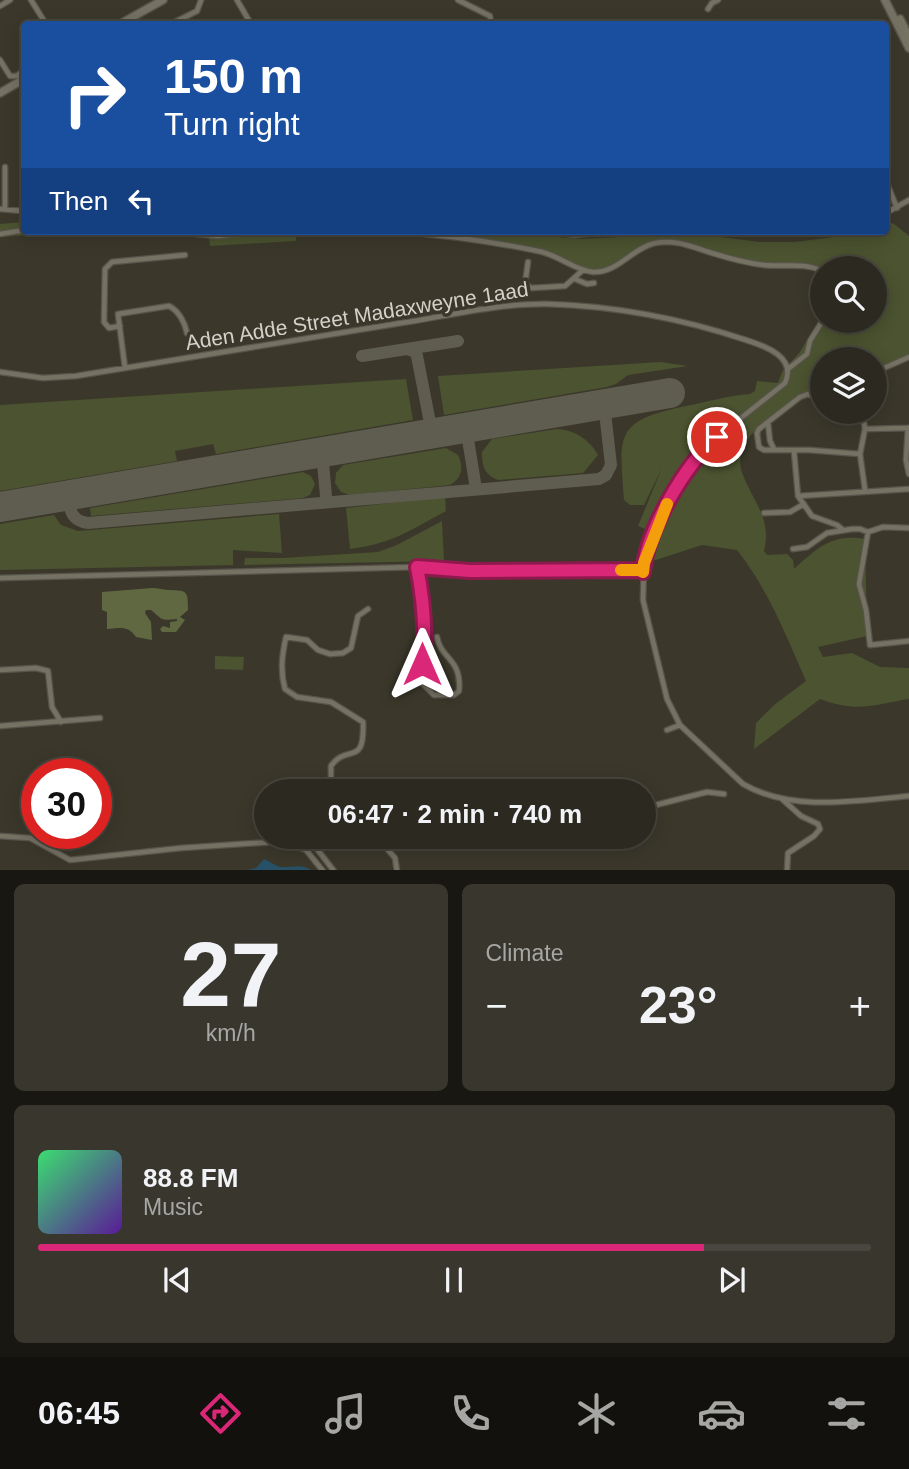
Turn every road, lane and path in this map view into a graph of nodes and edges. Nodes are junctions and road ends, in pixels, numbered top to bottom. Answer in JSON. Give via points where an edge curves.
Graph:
{"nodes":[{"id":1,"x":10,"y":0,"type":"edge"},
{"id":2,"x":31,"y":0,"type":"edge"},
{"id":3,"x":163,"y":0,"type":"edge"},
{"id":4,"x":201,"y":0,"type":"edge"},
{"id":5,"x":237,"y":0,"type":"edge"},
{"id":6,"x":458,"y":0,"type":"edge"},
{"id":7,"x":718,"y":0,"type":"edge"},
{"id":8,"x":885,"y":0,"type":"edge"},
{"id":9,"x":890,"y":0,"type":"edge"},
{"id":10,"x":153,"y":2,"type":"edge"},
{"id":11,"x":0,"y":6,"type":"edge"},
{"id":12,"x":708,"y":9,"type":"dead end"},
{"id":13,"x":44,"y":21,"type":"edge"},
{"id":14,"x":124,"y":21,"type":"edge"},
{"id":15,"x":177,"y":21,"type":"edge"},
{"id":16,"x":249,"y":21,"type":"edge"},
{"id":17,"x":492,"y":21,"type":"edge"},
{"id":18,"x":909,"y":37,"type":"edge"},
{"id":19,"x":909,"y":48,"type":"edge"},
{"id":20,"x":0,"y":60,"type":"edge"},
{"id":21,"x":21,"y":73,"type":"edge"},
{"id":22,"x":21,"y":81,"type":"edge"},
{"id":23,"x":0,"y":93,"type":"edge"},
{"id":24,"x":5,"y":167,"type":"dead end"},
{"id":25,"x":889,"y":195,"type":"edge"},
{"id":26,"x":909,"y":200,"type":"edge"},
{"id":27,"x":897,"y":208,"type":"junction"},
{"id":28,"x":2,"y":209,"type":"edge"},
{"id":29,"x":21,"y":211,"type":"edge"},
{"id":30,"x":889,"y":212,"type":"edge"},
{"id":31,"x":21,"y":230,"type":"edge"},
{"id":32,"x":0,"y":234,"type":"edge"},
{"id":33,"x":208,"y":235,"type":"edge"},
{"id":34,"x":226,"y":235,"type":"edge"},
{"id":35,"x":432,"y":235,"type":"edge"},
{"id":36,"x":185,"y":255,"type":"dead end"},
{"id":37,"x":528,"y":262,"type":"dead end"},
{"id":38,"x":810,"y":267,"type":"edge"},
{"id":39,"x":583,"y":270,"type":"junction"},
{"id":40,"x":575,"y":279,"type":"junction"},
{"id":41,"x":594,"y":283,"type":"dead end"},
{"id":42,"x":120,"y":326,"type":"junction"},
{"id":43,"x":187,"y":333,"type":"dead end"},
{"id":44,"x":815,"y":333,"type":"edge"},
{"id":45,"x":909,"y":357,"type":"edge"},
{"id":46,"x":887,"y":367,"type":"edge"},
{"id":47,"x":125,"y":368,"type":"junction"},
{"id":48,"x":788,"y":369,"type":"junction"},
{"id":49,"x":0,"y":372,"type":"edge"},
{"id":50,"x":808,"y":395,"type":"edge"},
{"id":51,"x":768,"y":423,"type":"junction"},
{"id":52,"x":864,"y":424,"type":"edge"},
{"id":53,"x":908,"y":428,"type":"edge"},
{"id":54,"x":865,"y":429,"type":"junction"},
{"id":55,"x":774,"y":449,"type":"junction"},
{"id":56,"x":794,"y":451,"type":"junction"},
{"id":57,"x":860,"y":454,"type":"junction"},
{"id":58,"x":909,"y":474,"type":"edge"},
{"id":59,"x":909,"y":489,"type":"edge"},
{"id":60,"x":865,"y":490,"type":"junction"},
{"id":61,"x":798,"y":496,"type":"junction"},
{"id":62,"x":804,"y":505,"type":"junction"},
{"id":63,"x":764,"y":513,"type":"dead end"},
{"id":64,"x":909,"y":528,"type":"edge"},
{"id":65,"x":844,"y":531,"type":"junction"},
{"id":66,"x":868,"y":533,"type":"junction"},
{"id":67,"x":793,"y":549,"type":"dead end"},
{"id":68,"x":417,"y":567,"type":"junction"},
{"id":69,"x":643,"y":572,"type":"junction"},
{"id":70,"x":0,"y":578,"type":"edge"},
{"id":71,"x":368,"y":608,"type":"dead end"},
{"id":72,"x":437,"y":637,"type":"dead end"},
{"id":73,"x":909,"y":640,"type":"edge"},
{"id":74,"x":0,"y":670,"type":"edge"},
{"id":75,"x":100,"y":718,"type":"dead end"},
{"id":76,"x":61,"y":722,"type":"junction"},
{"id":77,"x":680,"y":724,"type":"junction"},
{"id":78,"x":0,"y":726,"type":"edge"},
{"id":79,"x":667,"y":730,"type":"dead end"},
{"id":80,"x":331,"y":779,"type":"edge"},
{"id":81,"x":724,"y":794,"type":"dead end"},
{"id":82,"x":909,"y":796,"type":"edge"},
{"id":83,"x":778,"y":797,"type":"junction"},
{"id":84,"x":656,"y":805,"type":"edge"},
{"id":85,"x":0,"y":836,"type":"edge"},
{"id":86,"x":317,"y":849,"type":"edge"},
{"id":87,"x":387,"y":849,"type":"edge"},
{"id":88,"x":323,"y":870,"type":"edge"},
{"id":89,"x":334,"y":870,"type":"edge"},
{"id":90,"x":397,"y":870,"type":"edge"},
{"id":91,"x":787,"y":870,"type":"edge"}],
"edges":[{"from":1,"to":11,"type":"street"},
{"from":2,"to":13,"type":"street"},
{"from":3,"to":10,"type":"main road"},
{"from":4,"to":15,"type":"street","via":[[197,11]]},
{"from":5,"to":16,"type":"street"},
{"from":6,"to":17,"type":"street"},
{"from":7,"to":12,"type":"street"},
{"from":8,"to":19,"type":"main road"},
{"from":9,"to":18,"type":"main road"},
{"from":10,"to":14,"type":"main road"},
{"from":20,"to":21,"type":"street","via":[[10,76]]},
{"from":22,"to":23,"type":"main road"},
{"from":24,"to":28,"type":"street"},
{"from":25,"to":27,"type":"street"},
{"from":26,"to":27,"type":"street"},
{"from":27,"to":30,"type":"street"},
{"from":28,"to":29,"type":"street"},
{"from":31,"to":32,"type":"street"},
{"from":33,"to":34,"type":"street"},
{"from":35,"to":39,"type":"street","via":[[537,251]]},
{"from":36,"to":42,"type":"street","via":[[112,262],[105,269],[104,322],[109,328]]},
{"from":37,"to":40,"type":"street","via":[[527,287],[565,286]]},
{"from":38,"to":39,"type":"street","via":[[751,262],[668,241],[639,249],[608,270]]},
{"from":39,"to":40,"type":"street"},
{"from":40,"to":41,"type":"street"},
{"from":42,"to":43,"type":"street","via":[[118,314],[167,306],[186,324]]},
{"from":42,"to":47,"type":"street"},
{"from":44,"to":48,"type":"street","via":[[807,354]]},
{"from":45,"to":46,"type":"street"},
{"from":47,"to":48,"type":"street","name":"Aden Adde Street Madaxweyne 1aad","via":[[547,304],[689,323],[767,348],[783,359]]},
{"from":47,"to":49,"type":"street","name":"Aden Adde Street Madaxweyne 1aad","via":[[59,378]]},
{"from":48,"to":69,"type":"street","via":[[780,388],[694,461],[662,513]]},
{"from":50,"to":51,"type":"street"},
{"from":51,"to":55,"type":"street"},
{"from":51,"to":55,"type":"street","via":[[759,429],[757,438],[761,449]]},
{"from":52,"to":54,"type":"street"},
{"from":53,"to":54,"type":"street"},
{"from":53,"to":58,"type":"street"},
{"from":54,"to":57,"type":"street"},
{"from":55,"to":56,"type":"street"},
{"from":56,"to":57,"type":"street"},
{"from":56,"to":61,"type":"street"},
{"from":57,"to":60,"type":"street"},
{"from":59,"to":60,"type":"street"},
{"from":60,"to":61,"type":"street"},
{"from":61,"to":62,"type":"street"},
{"from":62,"to":63,"type":"street","via":[[790,512]]},
{"from":62,"to":65,"type":"street","via":[[813,516]]},
{"from":64,"to":66,"type":"street","via":[[883,527]]},
{"from":65,"to":66,"type":"street"},
{"from":65,"to":67,"type":"street","via":[[827,533],[807,547]]},
{"from":66,"to":73,"type":"street","via":[[859,584],[870,646]]},
{"from":68,"to":69,"type":"street"},
{"from":68,"to":70,"type":"street"},
{"from":68,"to":72,"type":"street","via":[[423,598],[423,684],[434,695],[454,695],[461,678]]},
{"from":69,"to":77,"type":"street","via":[[643,600],[653,647],[667,699]]},
{"from":71,"to":80,"type":"street","via":[[358,616],[351,648],[343,653],[330,654],[307,640],[286,637],[282,654],[285,689],[297,697],[331,702],[363,722],[361,748],[331,766]]},
{"from":74,"to":76,"type":"street","via":[[48,671],[52,707]]},
{"from":75,"to":76,"type":"street"},
{"from":76,"to":78,"type":"street"},
{"from":77,"to":79,"type":"street"},
{"from":77,"to":83,"type":"street","via":[[743,784]]},
{"from":81,"to":84,"type":"street","via":[[707,792]]},
{"from":82,"to":83,"type":"street","via":[[817,802]]},
{"from":83,"to":91,"type":"street","via":[[820,828],[788,853]]},
{"from":85,"to":88,"type":"street","via":[[30,838],[70,860],[289,843],[306,850]]},
{"from":86,"to":89,"type":"street"},
{"from":87,"to":90,"type":"street"}]}
